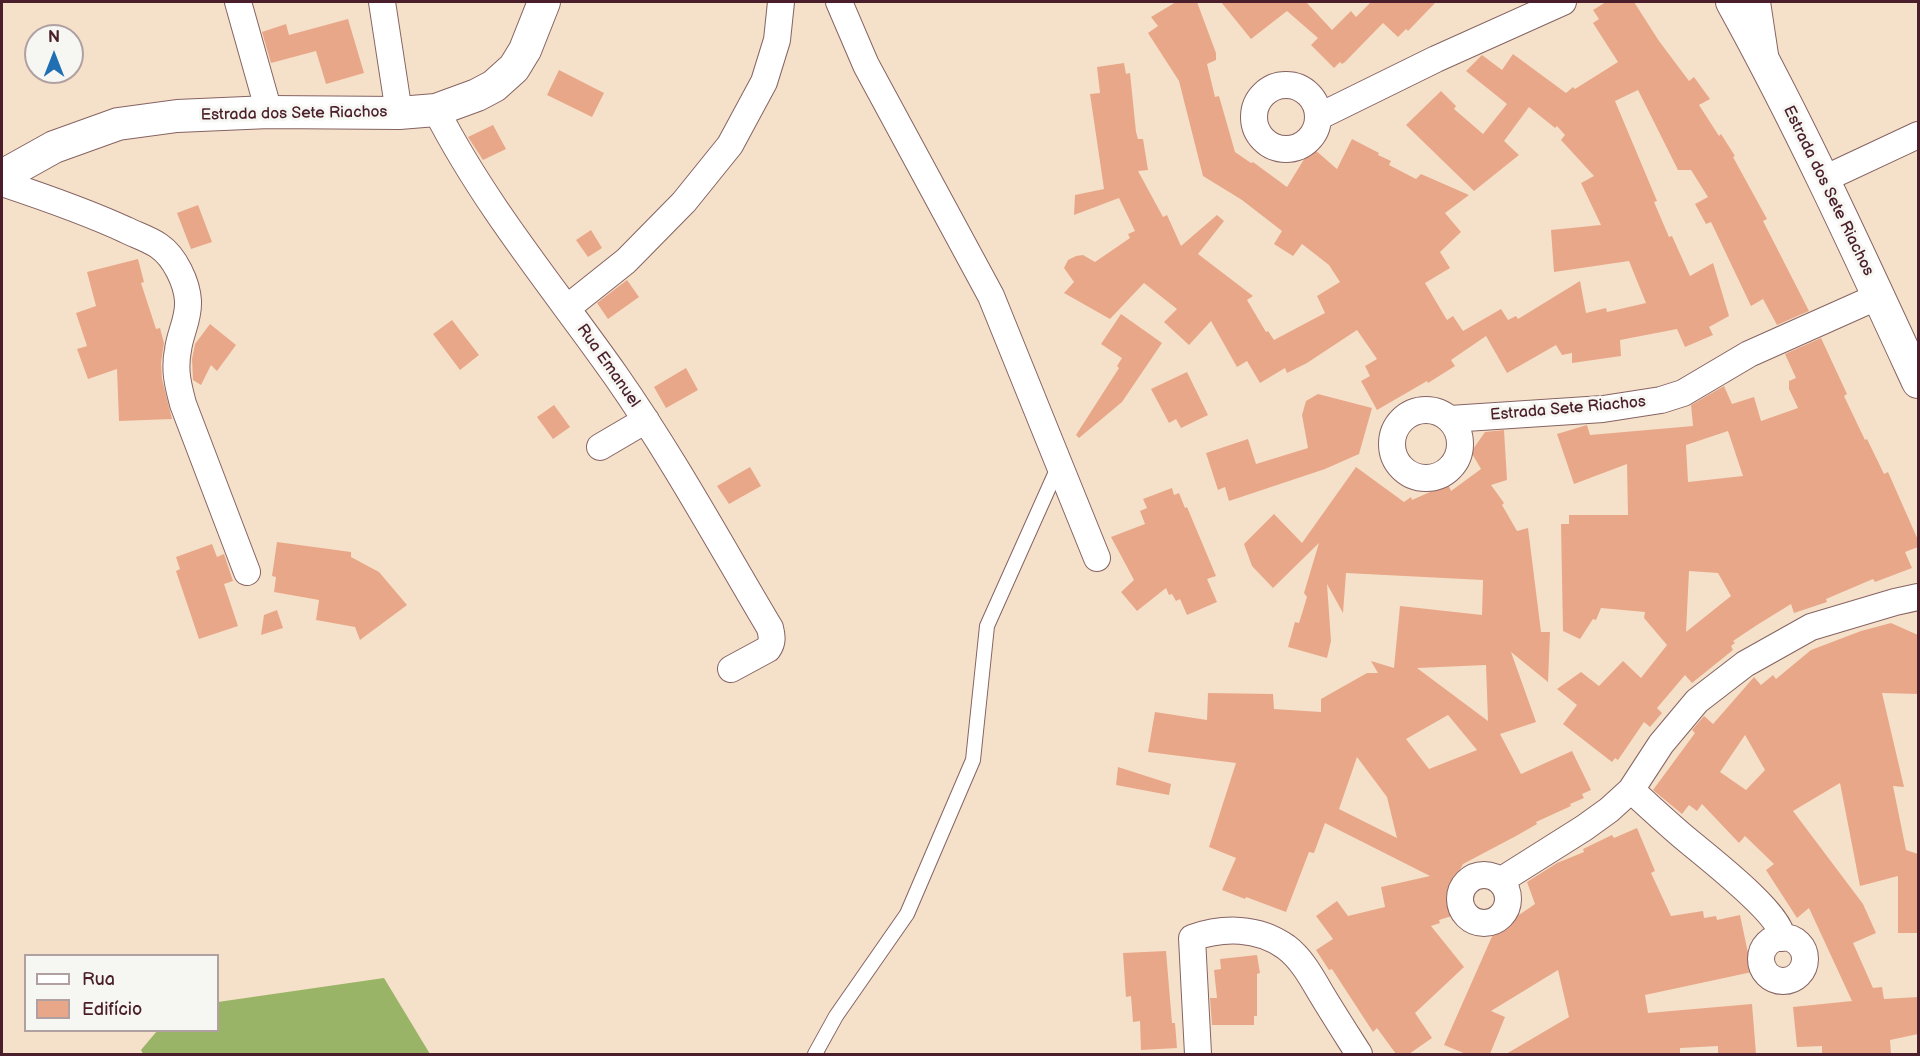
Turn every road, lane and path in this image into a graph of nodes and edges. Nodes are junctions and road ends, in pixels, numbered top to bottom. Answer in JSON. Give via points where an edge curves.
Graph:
{"nodes":[{"id":1,"x":238,"y":2,"type":"edge"},
{"id":2,"x":382,"y":2,"type":"edge"},
{"id":3,"x":544,"y":2,"type":"edge"},
{"id":4,"x":781,"y":2,"type":"edge"},
{"id":5,"x":839,"y":2,"type":"edge"},
{"id":6,"x":1563,"y":2,"type":"edge"},
{"id":7,"x":1732,"y":2,"type":"edge"},
{"id":8,"x":1757,"y":2,"type":"edge"},
{"id":9,"x":1766,"y":63,"type":"junction"},
{"id":10,"x":436,"y":110,"type":"junction"},
{"id":11,"x":269,"y":112,"type":"junction"},
{"id":12,"x":399,"y":112,"type":"junction"},
{"id":13,"x":1318,"y":117,"type":"dead end"},
{"id":14,"x":1918,"y":135,"type":"edge"},
{"id":15,"x":2,"y":176,"type":"edge"},
{"id":16,"x":1824,"y":179,"type":"junction"},
{"id":17,"x":2,"y":183,"type":"edge"},
{"id":18,"x":1879,"y":296,"type":"junction"},
{"id":19,"x":567,"y":308,"type":"junction"},
{"id":20,"x":1918,"y":382,"type":"edge"},
{"id":21,"x":1450,"y":419,"type":"dead end"},
{"id":22,"x":646,"y":420,"type":"junction"},
{"id":23,"x":600,"y":447,"type":"dead end"},
{"id":24,"x":1059,"y":465,"type":"junction"},
{"id":25,"x":1097,"y":558,"type":"dead end"},
{"id":26,"x":247,"y":572,"type":"dead end"},
{"id":27,"x":1918,"y":597,"type":"edge"},
{"id":28,"x":731,"y":669,"type":"dead end"},
{"id":29,"x":1631,"y":790,"type":"junction"},
{"id":30,"x":1500,"y":881,"type":"dead end"},
{"id":31,"x":1782,"y":938,"type":"dead end"},
{"id":32,"x":815,"y":1054,"type":"edge"},
{"id":33,"x":1198,"y":1054,"type":"edge"},
{"id":34,"x":1359,"y":1054,"type":"edge"}],
"edges":[{"from":1,"to":11,"type":"street"},
{"from":2,"to":12,"type":"street"},
{"from":3,"to":10,"type":"street","name":"Estrada dos Sete Riachos","via":[[525,50],[513,68],[494,86]]},
{"from":4,"to":19,"type":"street","via":[[777,40],[764,82],[730,145],[684,202],[627,261]]},
{"from":5,"to":24,"type":"street","via":[[866,65],[991,296]]},
{"from":6,"to":13,"type":"street"},
{"from":7,"to":9,"type":"street","name":"Estrada dos Sete Riachos"},
{"from":8,"to":9,"type":"street"},
{"from":9,"to":16,"type":"street","name":"Estrada dos Sete Riachos"},
{"from":10,"to":12,"type":"street","name":"Estrada dos Sete Riachos"},
{"from":10,"to":19,"type":"street","name":"Rua Emanuel","via":[[479,187]]},
{"from":11,"to":12,"type":"street","name":"Estrada dos Sete Riachos"},
{"from":11,"to":15,"type":"street","name":"Estrada dos Sete Riachos","via":[[177,116],[118,124],[54,147]]},
{"from":14,"to":16,"type":"street"},
{"from":16,"to":18,"type":"street","name":"Estrada dos Sete Riachos"},
{"from":17,"to":26,"type":"street","via":[[109,222],[159,246],[170,257],[184,281],[188,299],[175,377]]},
{"from":18,"to":20,"type":"street","name":"Estrada dos Sete Riachos"},
{"from":18,"to":21,"type":"street","name":"Estrada Sete Riachos","via":[[1749,354],[1683,393],[1661,400],[1603,409]]},
{"from":19,"to":22,"type":"street","name":"Rua Emanuel"},
{"from":22,"to":23,"type":"street"},
{"from":22,"to":28,"type":"street","name":"Rua Emanuel","via":[[770,628],[768,649]]},
{"from":24,"to":25,"type":"street"},
{"from":24,"to":32,"type":"lane","via":[[987,626],[973,760],[907,914],[836,1016]]},
{"from":27,"to":29,"type":"street","via":[[1811,627],[1745,664],[1697,701],[1661,744]]},
{"from":29,"to":30,"type":"street","via":[[1584,828]]},
{"from":29,"to":31,"type":"street","via":[[1747,892],[1772,918]]},
{"from":33,"to":34,"type":"street","via":[[1192,938],[1232,930],[1257,933],[1286,947],[1302,964]]}]}
